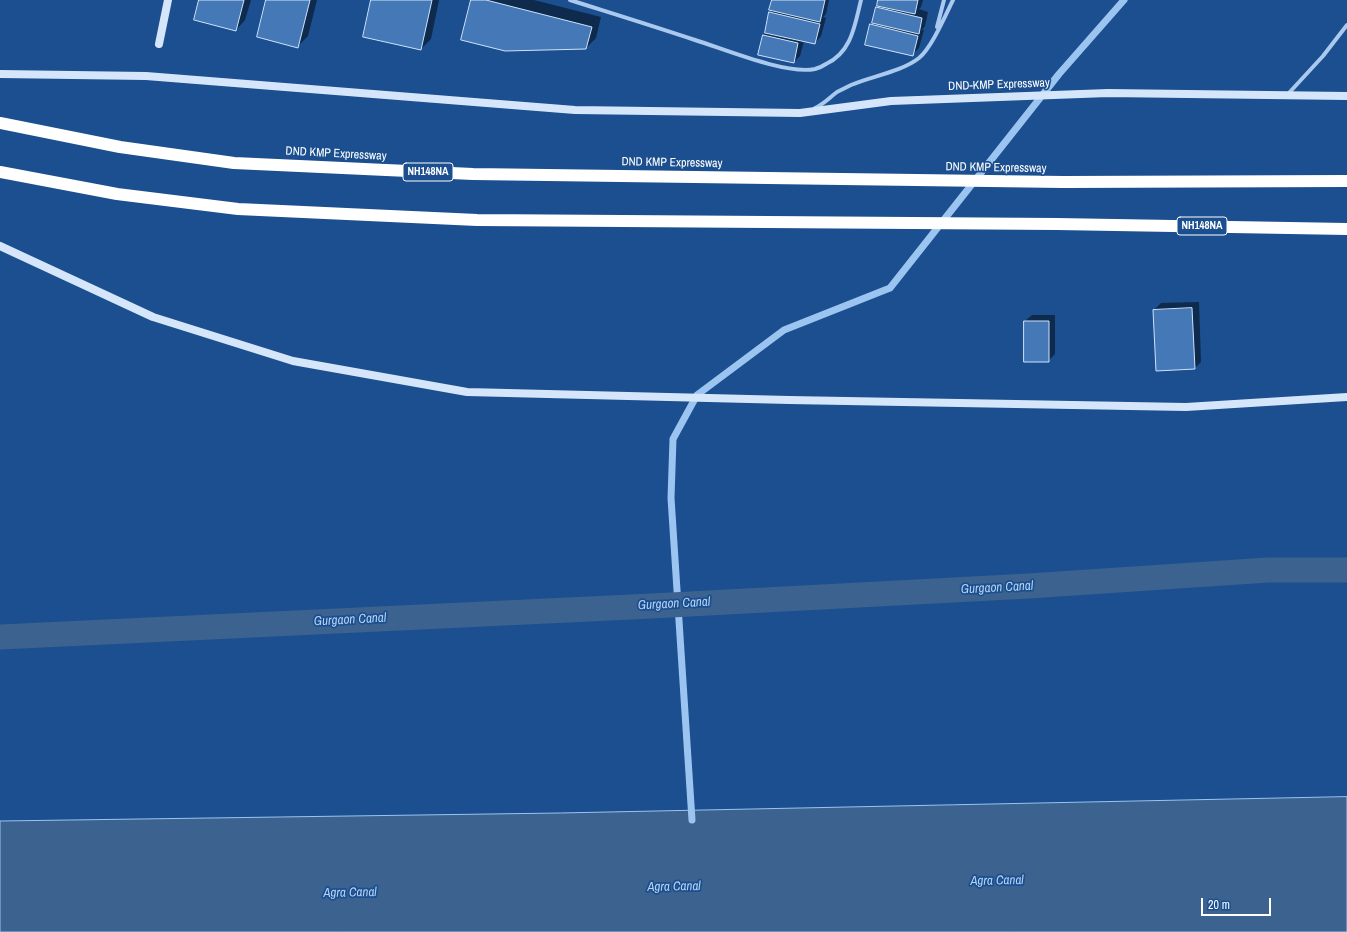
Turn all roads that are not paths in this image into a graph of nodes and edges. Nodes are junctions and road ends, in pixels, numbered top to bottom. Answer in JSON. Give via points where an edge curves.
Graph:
{"nodes":[{"id":1,"x":168,"y":0,"type":"edge"},
{"id":2,"x":570,"y":0,"type":"edge"},
{"id":3,"x":861,"y":0,"type":"edge"},
{"id":4,"x":944,"y":0,"type":"edge"},
{"id":5,"x":953,"y":0,"type":"edge"},
{"id":6,"x":1347,"y":25,"type":"edge"},
{"id":7,"x":935,"y":34,"type":"junction"},
{"id":8,"x":159,"y":44,"type":"dead end"},
{"id":9,"x":0,"y":74,"type":"edge"},
{"id":10,"x":1287,"y":95,"type":"junction"},
{"id":11,"x":1347,"y":96,"type":"edge"},
{"id":12,"x":800,"y":113,"type":"junction"},
{"id":13,"x":0,"y":122,"type":"edge"},
{"id":14,"x":0,"y":172,"type":"edge"},
{"id":15,"x":1347,"y":181,"type":"edge"},
{"id":16,"x":1347,"y":228,"type":"edge"},
{"id":17,"x":0,"y":246,"type":"edge"},
{"id":18,"x":1347,"y":397,"type":"edge"}],
"edges":[{"from":1,"to":8,"type":"street"},
{"from":2,"to":3,"type":"street","via":[[768,64],[797,69],[816,69],[831,62],[844,51],[853,34]]},
{"from":4,"to":7,"type":"street"},
{"from":5,"to":7,"type":"street"},
{"from":6,"to":10,"type":"street"},
{"from":7,"to":12,"type":"street","via":[[927,49],[912,62],[851,85],[837,92],[823,105]]},
{"from":9,"to":12,"type":"street","name":"DND-KMP Expressway","via":[[146,76],[575,110]]},
{"from":10,"to":11,"type":"street","name":"DND-KMP Expressway"},
{"from":10,"to":12,"type":"street","name":"DND-KMP Expressway","via":[[1108,94],[891,101]]},
{"from":13,"to":15,"type":"highway","name":"DND KMP Expressway","number":"NH148NA","via":[[120,147],[234,163],[473,174],[1063,182]]},
{"from":14,"to":16,"type":"highway","number":"NH148NA","via":[[117,194],[238,209],[477,220]]},
{"from":17,"to":18,"type":"street","via":[[153,317],[293,360],[467,392],[1186,407]]}]}
